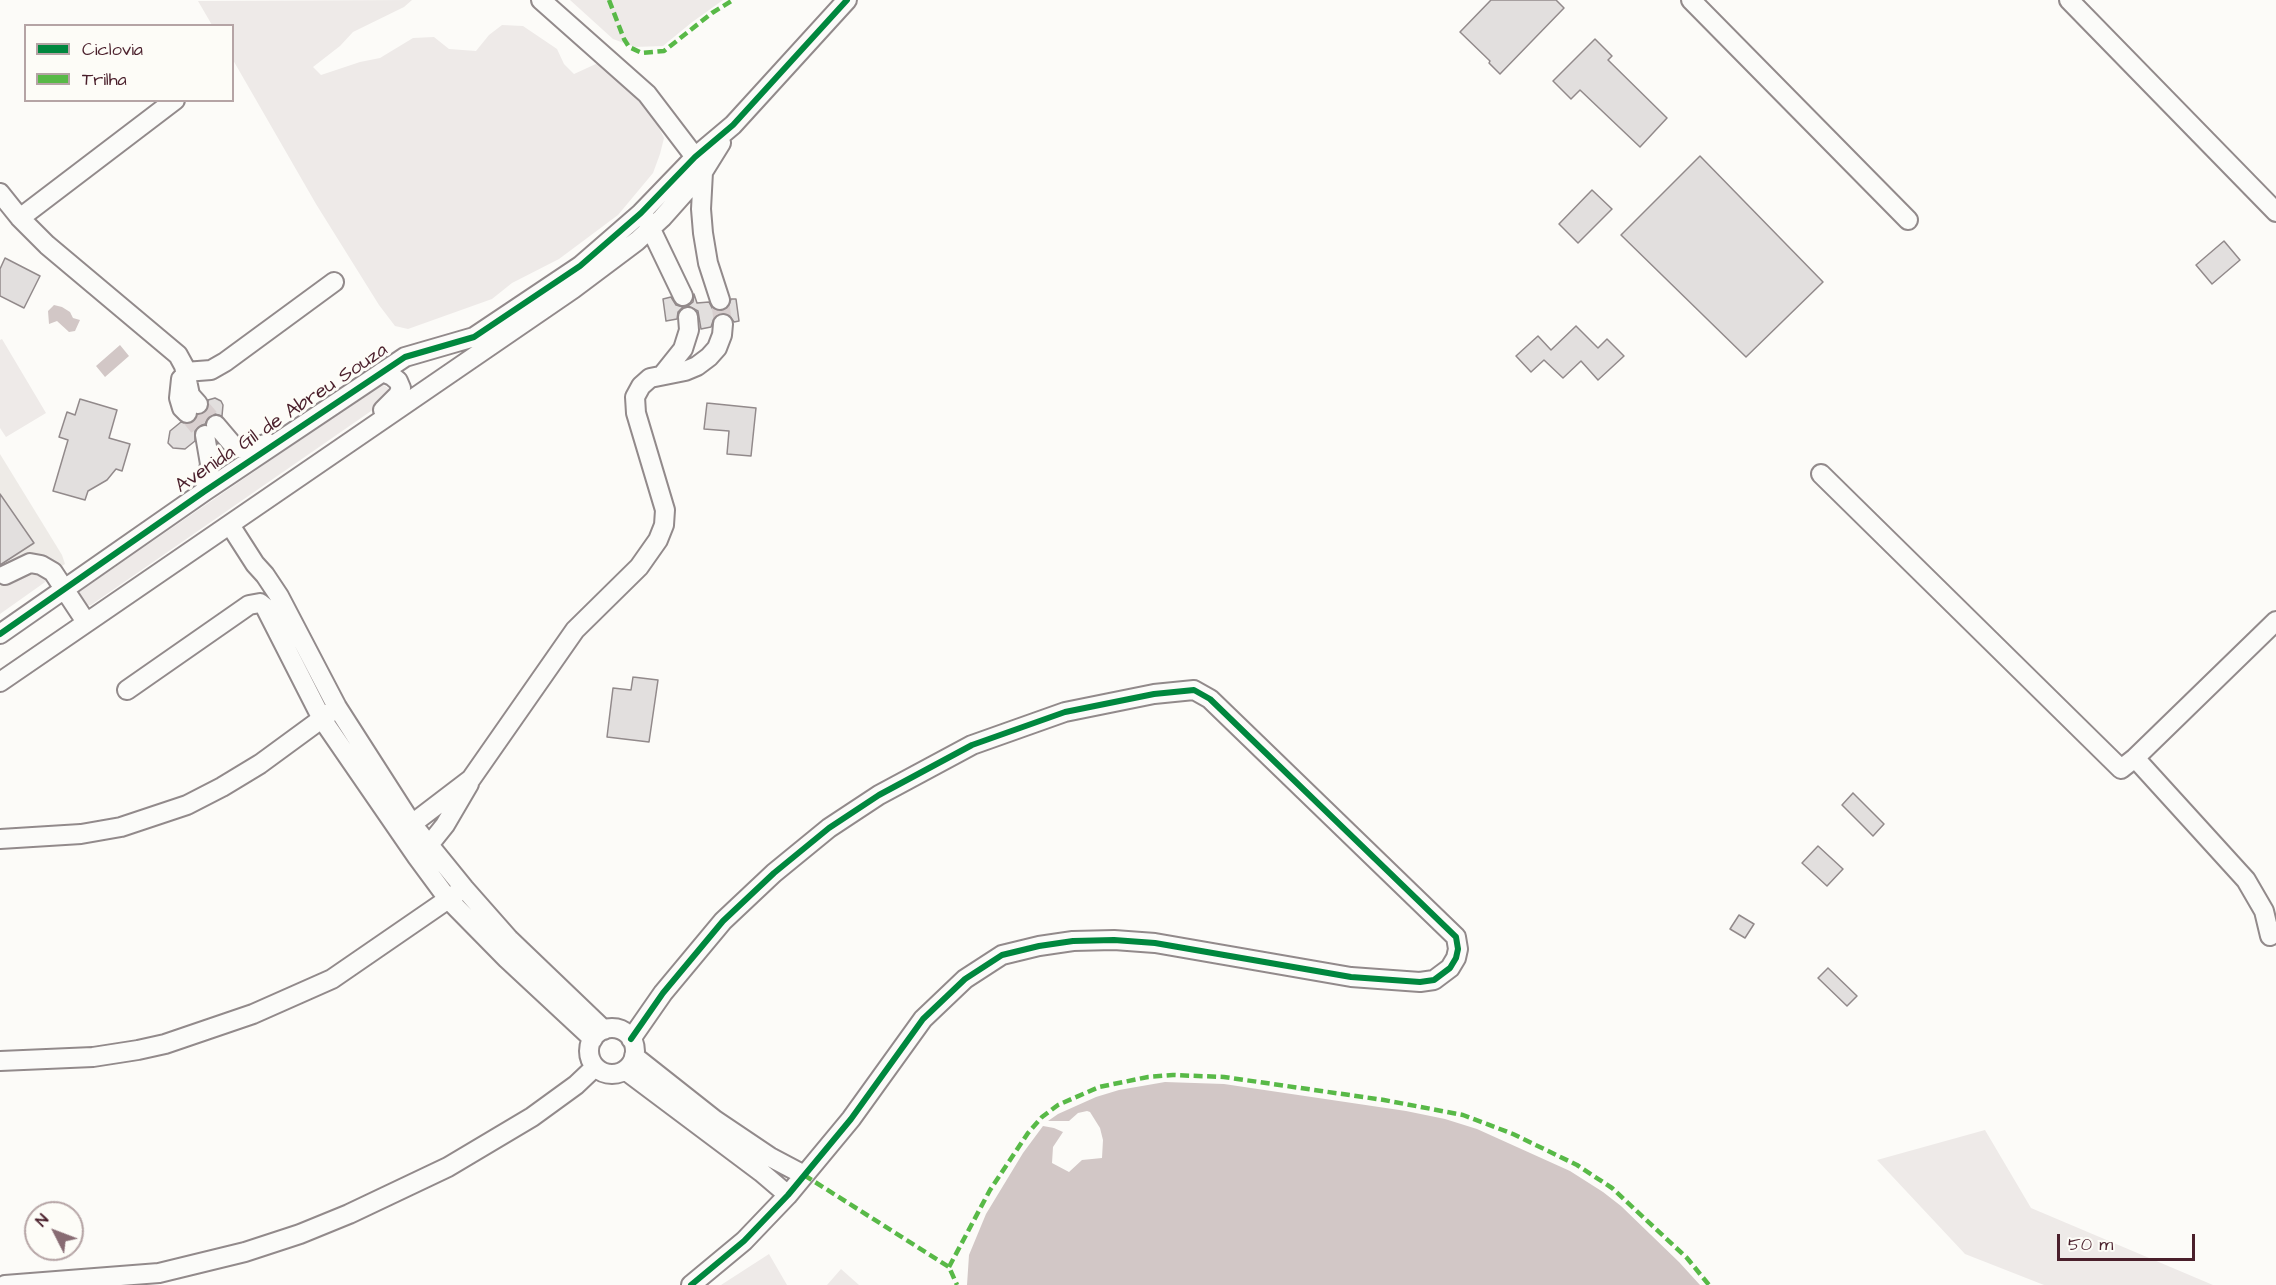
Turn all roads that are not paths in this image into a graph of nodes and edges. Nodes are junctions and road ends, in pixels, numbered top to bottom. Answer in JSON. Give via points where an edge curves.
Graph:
{"nodes":[{"id":1,"x":541,"y":0,"type":"edge"},
{"id":2,"x":847,"y":0,"type":"edge"},
{"id":3,"x":1691,"y":0,"type":"edge"},
{"id":4,"x":2069,"y":0,"type":"edge"},
{"id":5,"x":172,"y":102,"type":"edge"},
{"id":6,"x":699,"y":164,"type":"junction"},
{"id":7,"x":0,"y":193,"type":"edge"},
{"id":8,"x":2276,"y":213,"type":"edge"},
{"id":9,"x":20,"y":218,"type":"junction"},
{"id":10,"x":646,"y":220,"type":"junction"},
{"id":11,"x":1908,"y":220,"type":"dead end"},
{"id":12,"x":334,"y":282,"type":"dead end"},
{"id":13,"x":683,"y":296,"type":"dead end"},
{"id":14,"x":720,"y":300,"type":"tunnel mouth"},
{"id":15,"x":688,"y":317,"type":"dead end"},
{"id":16,"x":723,"y":324,"type":"tunnel mouth"},
{"id":17,"x":184,"y":372,"type":"junction"},
{"id":18,"x":382,"y":372,"type":"junction"},
{"id":19,"x":663,"y":374,"type":"junction"},
{"id":20,"x":193,"y":409,"type":"tunnel mouth"},
{"id":21,"x":368,"y":430,"type":"junction"},
{"id":22,"x":287,"y":435,"type":"junction"},
{"id":23,"x":1821,"y":474,"type":"dead end"},
{"id":24,"x":205,"y":491,"type":"junction"},
{"id":25,"x":230,"y":525,"type":"junction"},
{"id":26,"x":5,"y":575,"type":"dead end"},
{"id":27,"x":64,"y":589,"type":"junction"},
{"id":28,"x":2276,"y":621,"type":"edge"},
{"id":29,"x":86,"y":622,"type":"junction"},
{"id":30,"x":0,"y":634,"type":"edge"},
{"id":31,"x":0,"y":682,"type":"edge"},
{"id":32,"x":127,"y":690,"type":"dead end"},
{"id":33,"x":337,"y":707,"type":"junction"},
{"id":34,"x":322,"y":719,"type":"junction"},
{"id":35,"x":2128,"y":764,"type":"junction"},
{"id":36,"x":471,"y":780,"type":"junction"},
{"id":37,"x":412,"y":824,"type":"junction"},
{"id":38,"x":0,"y":839,"type":"edge"},
{"id":39,"x":429,"y":845,"type":"junction"},
{"id":40,"x":464,"y":888,"type":"junction"},
{"id":41,"x":448,"y":899,"type":"junction"},
{"id":42,"x":2270,"y":936,"type":"dead end"},
{"id":43,"x":598,"y":1035,"type":"junction"},
{"id":44,"x":630,"y":1055,"type":"junction"},
{"id":45,"x":0,"y":1061,"type":"edge"},
{"id":46,"x":595,"y":1067,"type":"junction"},
{"id":47,"x":804,"y":1175,"type":"junction"},
{"id":48,"x":788,"y":1196,"type":"junction"},
{"id":49,"x":5,"y":1285,"type":"edge"},
{"id":50,"x":691,"y":1285,"type":"edge"}],
"edges":[{"from":1,"to":6,"type":"street","via":[[647,94]]},
{"from":2,"to":6,"type":"street","name":"Avenida Gil de Abreu Souza"},
{"from":3,"to":11,"type":"street"},
{"from":4,"to":8,"type":"street"},
{"from":5,"to":9,"type":"street"},
{"from":6,"to":10,"type":"street","name":"Avenida Gil de Abreu Souza","via":[[675,206]]},
{"from":6,"to":14,"type":"street","via":[[703,233]]},
{"from":7,"to":9,"type":"street"},
{"from":9,"to":17,"type":"street","via":[[178,355]]},
{"from":10,"to":13,"type":"street"},
{"from":10,"to":18,"type":"street","name":"Avenida Gil de Abreu Souza","via":[[474,337],[411,353]]},
{"from":10,"to":21,"type":"street","name":"Avenida Gil de Abreu Souza","via":[[573,289]]},
{"from":12,"to":17,"type":"street","via":[[225,362],[211,370]]},
{"from":15,"to":19,"type":"street","via":[[683,349]]},
{"from":16,"to":19,"type":"street","via":[[717,348],[703,362],[685,371]]},
{"from":17,"to":20,"type":"street"},
{"from":18,"to":21,"type":"street","via":[[398,381],[401,388]]},
{"from":18,"to":22,"type":"street","name":"Avenida Gil de Abreu Souza"},
{"from":19,"to":36,"type":"street","via":[[650,378],[636,397],[636,413],[665,510],[658,540],[639,567],[575,630]]},
{"from":21,"to":25,"type":"street","name":"Avenida Gil de Abreu Souza"},
{"from":22,"to":24,"type":"street","name":"Avenida Gil de Abreu Souza"},
{"from":22,"to":24,"type":"street","via":[[250,449],[233,445],[211,430]]},
{"from":23,"to":35,"type":"street"},
{"from":24,"to":27,"type":"street","name":"Avenida Gil de Abreu Souza"},
{"from":25,"to":29,"type":"street","name":"Avenida Gil de Abreu Souza"},
{"from":25,"to":33,"type":"street","via":[[279,596]]},
{"from":26,"to":27,"type":"street","via":[[30,563],[41,565],[53,572]]},
{"from":27,"to":29,"type":"street"},
{"from":27,"to":30,"type":"street","name":"Avenida Gil de Abreu Souza"},
{"from":28,"to":35,"type":"street"},
{"from":29,"to":31,"type":"street","name":"Avenida Gil de Abreu Souza"},
{"from":32,"to":34,"type":"street","via":[[249,605],[260,603]]},
{"from":33,"to":34,"type":"street"},
{"from":33,"to":37,"type":"street"},
{"from":34,"to":38,"type":"street","via":[[222,787],[152,818],[81,834]]},
{"from":34,"to":41,"type":"street"},
{"from":35,"to":42,"type":"street","via":[[2246,880],[2264,911]]},
{"from":36,"to":37,"type":"street"},
{"from":36,"to":39,"type":"street"},
{"from":37,"to":39,"type":"street"},
{"from":39,"to":40,"type":"street"},
{"from":40,"to":41,"type":"street"},
{"from":40,"to":43,"type":"street"},
{"from":41,"to":43,"type":"street","via":[[537,989]]},
{"from":41,"to":45,"type":"street","via":[[332,979],[253,1014],[138,1050],[93,1057]]},
{"from":43,"to":44,"type":"street","via":[[619,1030]]},
{"from":43,"to":46,"type":"street","via":[[590,1054]]},
{"from":44,"to":46,"type":"street","via":[[608,1074]]},
{"from":44,"to":47,"type":"street","via":[[715,1120]]},
{"from":44,"to":47,"type":"street","via":[[663,993],[723,921],[829,828],[879,795],[972,745],[1065,712],[1154,694],[1194,690],[1210,699],[1456,937],[1456,958],[1450,968],[1434,980],[1420,982],[1351,977],[1114,940],[1062,943],[1002,955],[965,979],[922,1019],[851,1119]]},
{"from":44,"to":48,"type":"street"},
{"from":46,"to":49,"type":"street","via":[[532,1117],[448,1167],[300,1234],[159,1273]]},
{"from":47,"to":48,"type":"street"},
{"from":48,"to":50,"type":"street","via":[[744,1241]]}]}
